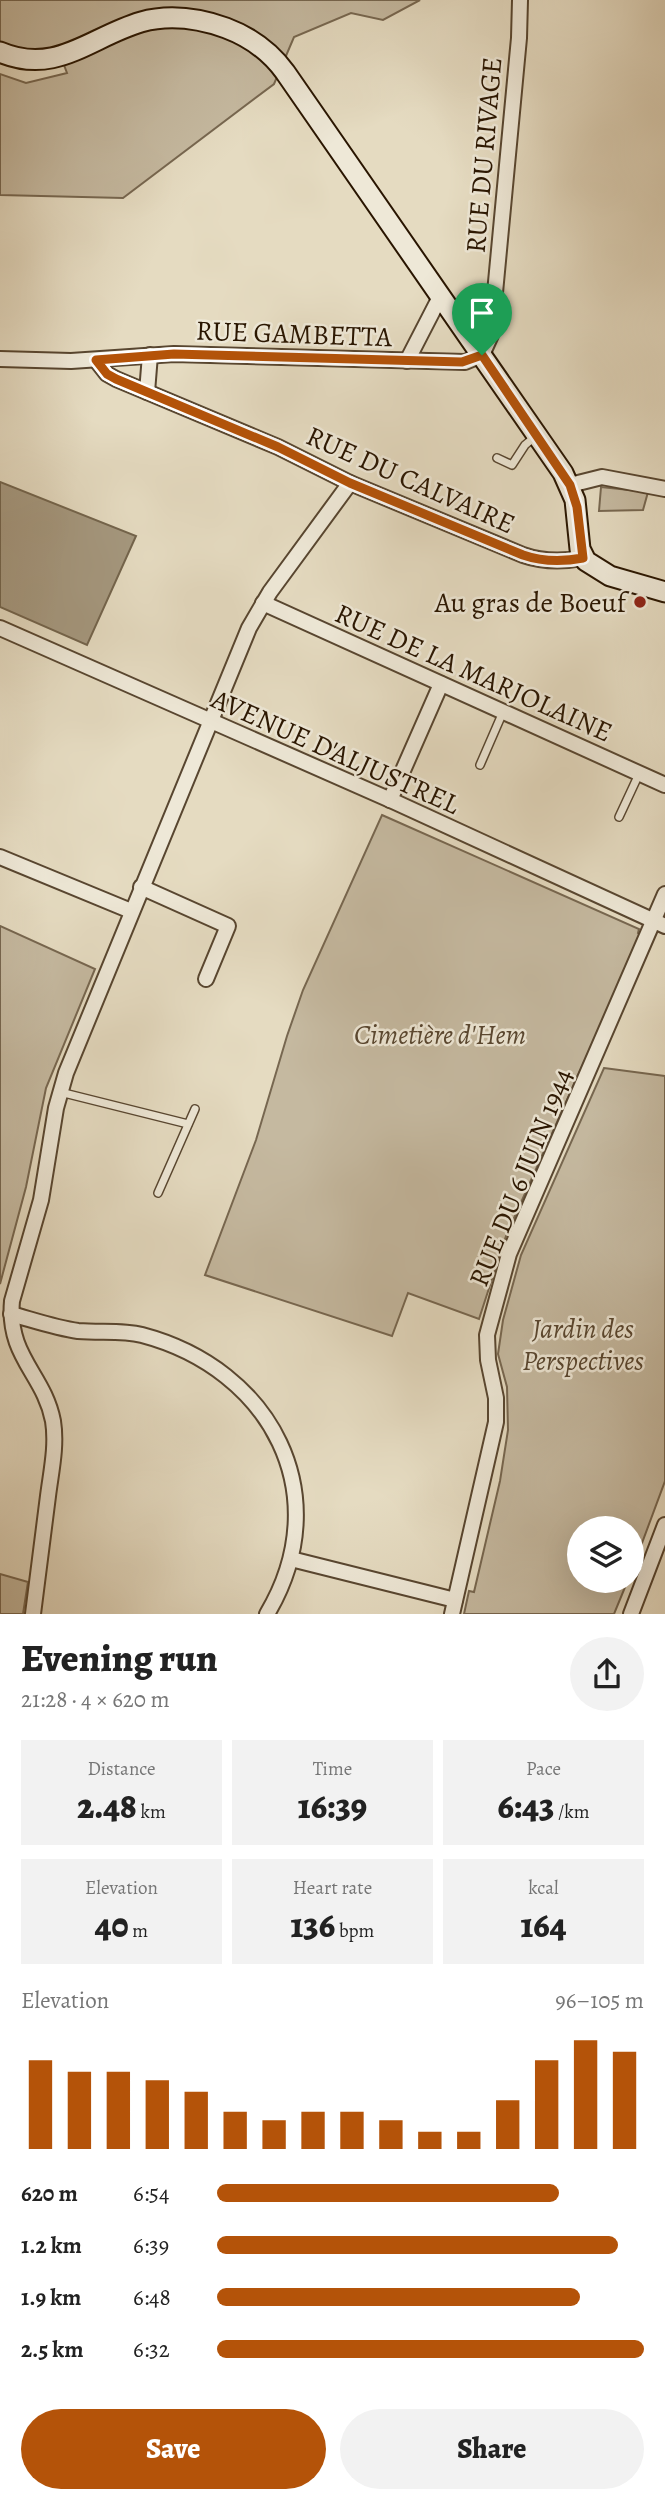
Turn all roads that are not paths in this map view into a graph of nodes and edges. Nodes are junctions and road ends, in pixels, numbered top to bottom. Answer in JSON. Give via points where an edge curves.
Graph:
{"nodes":[{"id":1,"x":520,"y":0,"type":"edge"},
{"id":2,"x":99,"y":40,"type":"junction"},
{"id":3,"x":0,"y":52,"type":"edge"},
{"id":4,"x":0,"y":66,"type":"edge"},
{"id":5,"x":441,"y":295,"type":"junction"},
{"id":6,"x":150,"y":355,"type":"junction"},
{"id":7,"x":482,"y":355,"type":"junction"},
{"id":8,"x":0,"y":359,"type":"edge"},
{"id":9,"x":96,"y":360,"type":"junction"},
{"id":10,"x":407,"y":361,"type":"junction"},
{"id":11,"x":147,"y":391,"type":"junction"},
{"id":12,"x":538,"y":435,"type":"junction"},
{"id":13,"x":496,"y":458,"type":"dead end"},
{"id":14,"x":350,"y":483,"type":"junction"},
{"id":15,"x":570,"y":485,"type":"junction"},
{"id":16,"x":665,"y":489,"type":"edge"},
{"id":17,"x":583,"y":558,"type":"junction"},
{"id":18,"x":665,"y":592,"type":"edge"},
{"id":19,"x":263,"y":603,"type":"junction"},
{"id":20,"x":0,"y":628,"type":"edge"},
{"id":21,"x":441,"y":684,"type":"junction"},
{"id":22,"x":503,"y":712,"type":"junction"},
{"id":23,"x":210,"y":722,"type":"junction"},
{"id":24,"x":480,"y":765,"type":"dead end"},
{"id":25,"x":639,"y":774,"type":"junction"},
{"id":26,"x":665,"y":785,"type":"edge"},
{"id":27,"x":390,"y":800,"type":"junction"},
{"id":28,"x":619,"y":817,"type":"dead end"},
{"id":29,"x":0,"y":858,"type":"edge"},
{"id":30,"x":141,"y":887,"type":"junction"},
{"id":31,"x":665,"y":894,"type":"edge"},
{"id":32,"x":131,"y":911,"type":"junction"},
{"id":33,"x":661,"y":923,"type":"edge"},
{"id":34,"x":206,"y":979,"type":"dead end"},
{"id":35,"x":60,"y":1092,"type":"junction"},
{"id":36,"x":195,"y":1109,"type":"dead end"},
{"id":37,"x":188,"y":1124,"type":"junction"},
{"id":38,"x":158,"y":1194,"type":"dead end"},
{"id":39,"x":11,"y":1314,"type":"junction"},
{"id":40,"x":665,"y":1525,"type":"edge"},
{"id":41,"x":290,"y":1559,"type":"junction"},
{"id":42,"x":454,"y":1607,"type":"edge"},
{"id":43,"x":33,"y":1614,"type":"edge"},
{"id":44,"x":267,"y":1614,"type":"edge"},
{"id":45,"x":631,"y":1614,"type":"edge"}],
"edges":[{"from":1,"to":7,"type":"street","name":"RUE DU RIVAGE","via":[[491,335]]},
{"from":2,"to":3,"type":"main road","via":[[61,57],[38,61]]},
{"from":2,"to":4,"type":"main road","via":[[46,71]]},
{"from":2,"to":5,"type":"main road","via":[[143,22],[182,18],[237,32],[265,49]]},
{"from":5,"to":7,"type":"main road"},
{"from":5,"to":10,"type":"street","name":"RUE GAMBETTA"},
{"from":6,"to":9,"type":"street","name":"RUE GAMBETTA"},
{"from":6,"to":10,"type":"street","name":"RUE GAMBETTA"},
{"from":6,"to":11,"type":"street"},
{"from":7,"to":10,"type":"street","name":"RUE GAMBETTA","via":[[465,362]]},
{"from":7,"to":12,"type":"main road"},
{"from":8,"to":9,"type":"street"},
{"from":9,"to":11,"type":"street","name":"RUE DU CALVAIRE","via":[[107,374]]},
{"from":11,"to":14,"type":"street","name":"RUE DU CALVAIRE"},
{"from":12,"to":13,"type":"lane","via":[[512,465]]},
{"from":12,"to":15,"type":"main road"},
{"from":14,"to":17,"type":"street","name":"RUE DU CALVAIRE","via":[[531,558],[561,562]]},
{"from":14,"to":19,"type":"street"},
{"from":15,"to":16,"type":"street","via":[[602,477]]},
{"from":15,"to":17,"type":"main road"},
{"from":17,"to":18,"type":"main road","via":[[610,576]]},
{"from":19,"to":21,"type":"street","name":"RUE DE LA MARJOLAINE"},
{"from":19,"to":23,"type":"street"},
{"from":20,"to":23,"type":"street","name":"AVENUE D'ALJUSTREL"},
{"from":21,"to":22,"type":"street","name":"RUE DE LA MARJOLAINE"},
{"from":21,"to":27,"type":"street"},
{"from":22,"to":24,"type":"lane"},
{"from":22,"to":25,"type":"street","name":"RUE DE LA MARJOLAINE"},
{"from":23,"to":27,"type":"street","name":"AVENUE D'ALJUSTREL"},
{"from":23,"to":30,"type":"street"},
{"from":25,"to":26,"type":"street","name":"RUE DE LA MARJOLAINE"},
{"from":25,"to":28,"type":"lane"},
{"from":27,"to":33,"type":"street","name":"AVENUE D'ALJUSTREL"},
{"from":29,"to":32,"type":"street"},
{"from":30,"to":32,"type":"street"},
{"from":30,"to":34,"type":"street","via":[[228,926]]},
{"from":31,"to":33,"type":"street","name":"RUE DU 6 JUIN 1944"},
{"from":32,"to":35,"type":"street"},
{"from":33,"to":42,"type":"street","name":"RUE DU 6 JUIN 1944","via":[[650,931],[514,1239],[489,1321],[486,1346],[496,1422]]},
{"from":35,"to":37,"type":"lane"},
{"from":35,"to":39,"type":"street","via":[[41,1200]]},
{"from":36,"to":37,"type":"lane"},
{"from":37,"to":38,"type":"lane"},
{"from":39,"to":41,"type":"street","via":[[68,1329],[144,1335],[204,1361],[237,1386],[269,1421],[287,1460],[295,1498]]},
{"from":39,"to":43,"type":"street","via":[[14,1338],[48,1407],[54,1430]]},
{"from":40,"to":45,"type":"street"},
{"from":41,"to":42,"type":"street"},
{"from":41,"to":44,"type":"street"}]}
